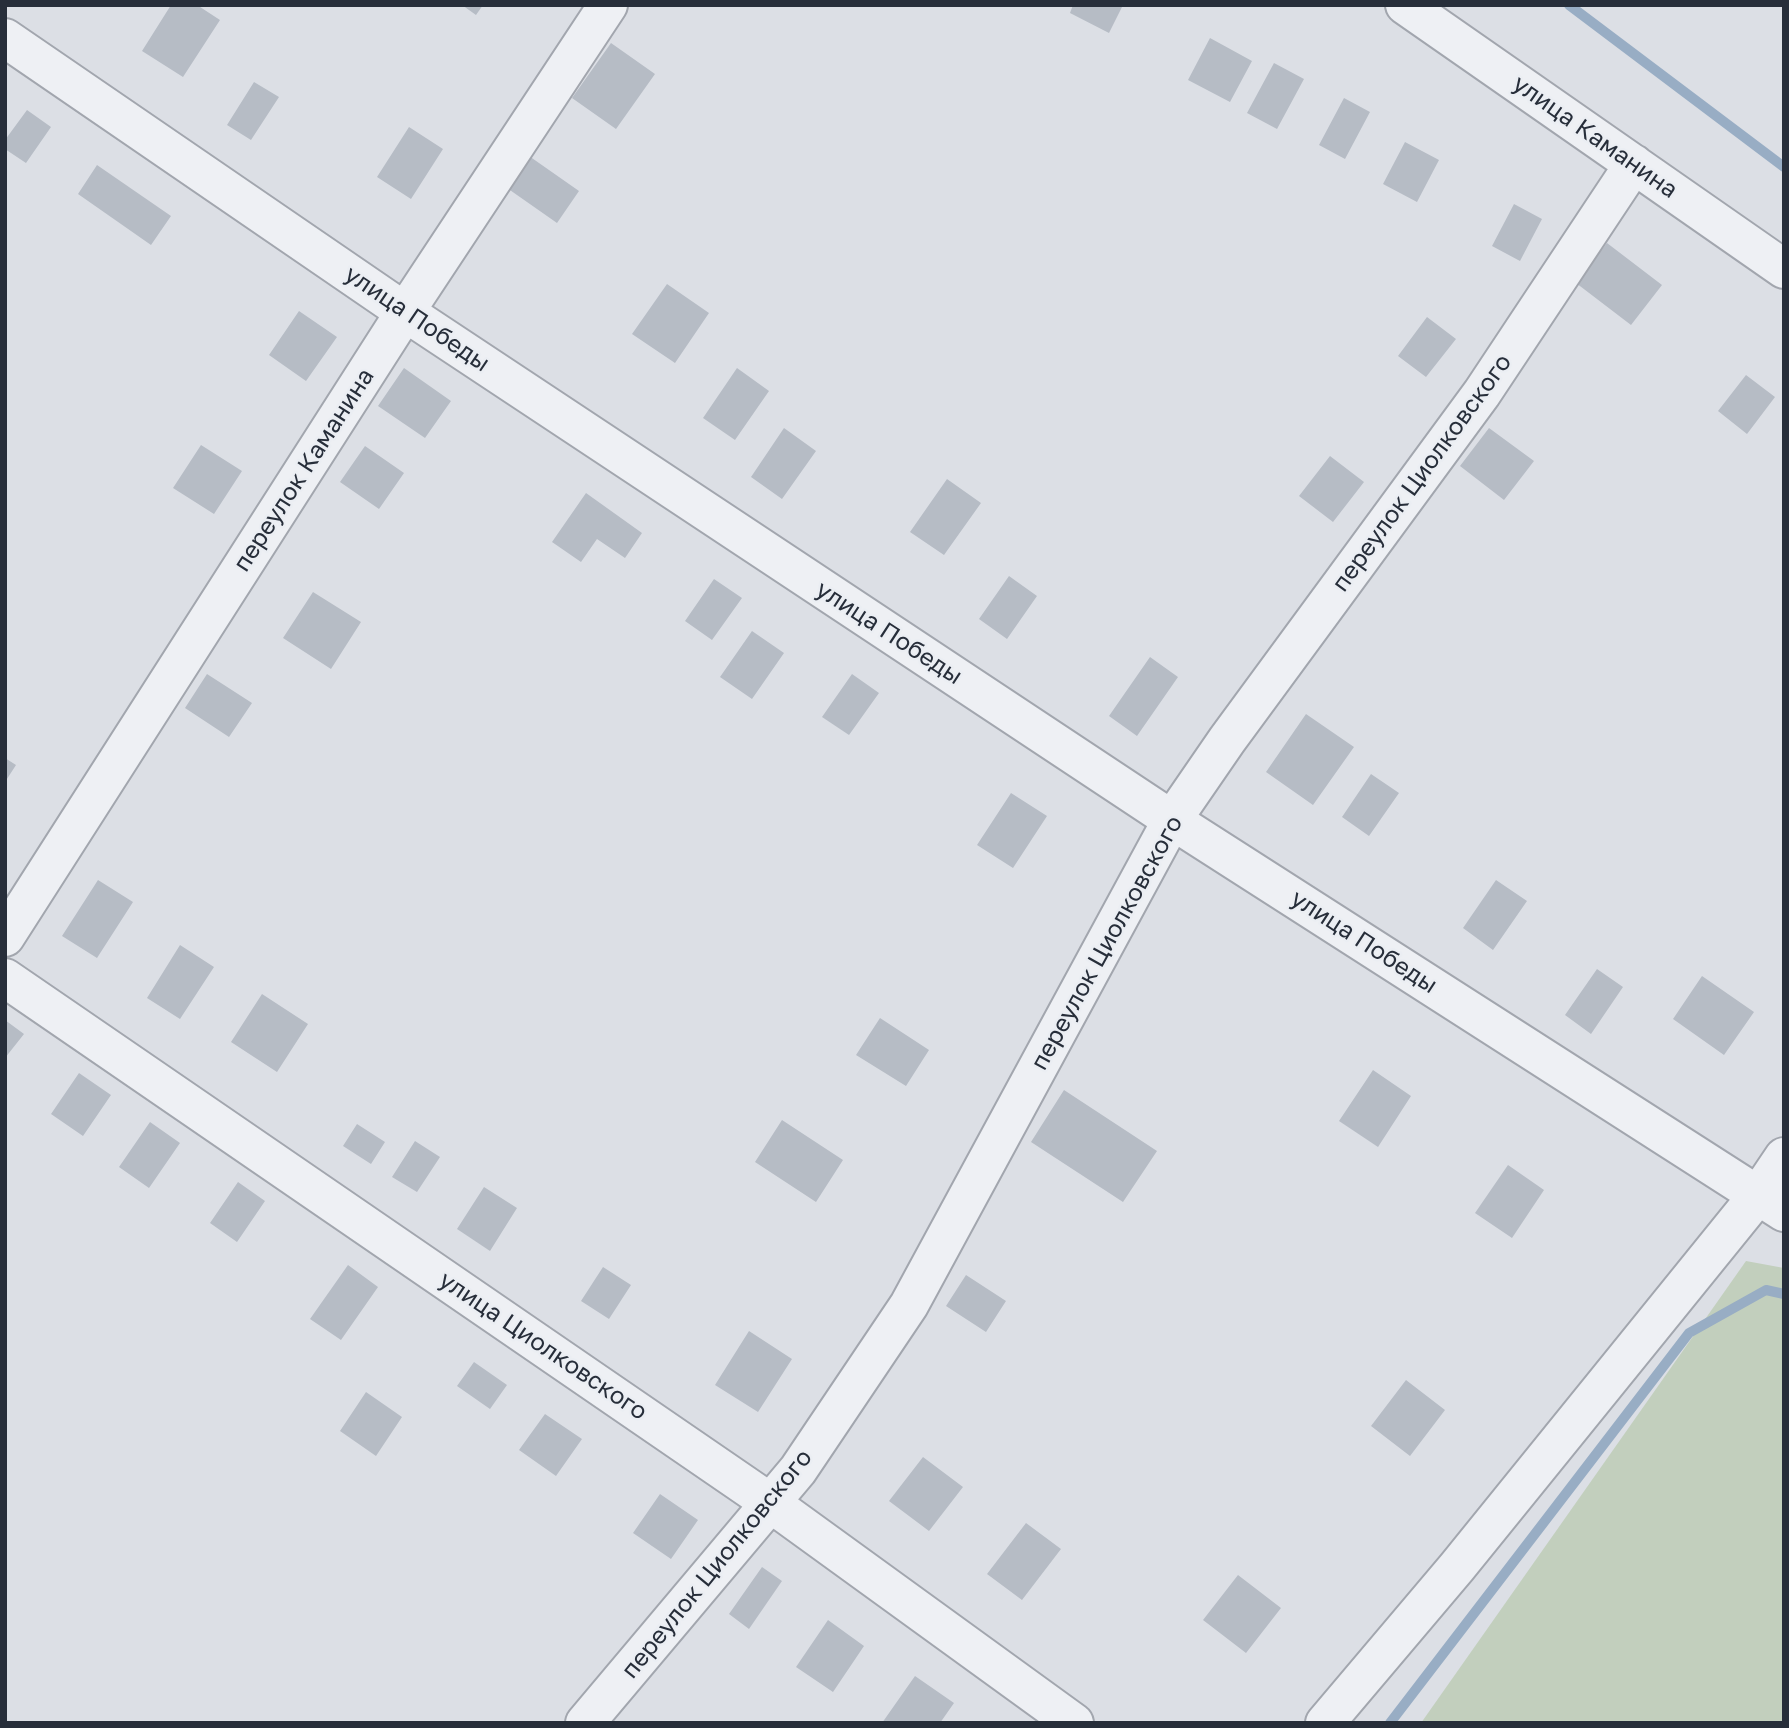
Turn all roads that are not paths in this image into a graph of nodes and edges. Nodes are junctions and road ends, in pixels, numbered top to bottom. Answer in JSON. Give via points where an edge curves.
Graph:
{"nodes":[{"id":1,"x":608,"y":5,"type":"edge"},
{"id":2,"x":1405,"y":5,"type":"edge"},
{"id":3,"x":5,"y":38,"type":"edge"},
{"id":4,"x":1634,"y":164,"type":"junction"},
{"id":5,"x":1784,"y":269,"type":"edge"},
{"id":6,"x":405,"y":312,"type":"junction"},
{"id":7,"x":1172,"y":820,"type":"junction"},
{"id":8,"x":5,"y":937,"type":"edge"},
{"id":9,"x":5,"y":978,"type":"edge"},
{"id":10,"x":1784,"y":1157,"type":"edge"},
{"id":11,"x":1771,"y":1203,"type":"edge"},
{"id":12,"x":772,"y":1504,"type":"junction"},
{"id":13,"x":585,"y":1723,"type":"edge"},
{"id":14,"x":1074,"y":1723,"type":"edge"},
{"id":15,"x":1325,"y":1723,"type":"edge"}],
"edges":[{"from":1,"to":6,"type":"street","name":"переулок Каманина"},
{"from":2,"to":4,"type":"street","name":"улица Каманина"},
{"from":3,"to":6,"type":"street","name":"улица Победы"},
{"from":4,"to":5,"type":"street","name":"улица Каманина"},
{"from":4,"to":7,"type":"street","name":"переулок Циолковского","via":[[1482,393]]},
{"from":6,"to":7,"type":"street","name":"улица Победы"},
{"from":6,"to":8,"type":"street","name":"переулок Каманина"},
{"from":7,"to":11,"type":"street","name":"улица Победы"},
{"from":7,"to":12,"type":"street","name":"переулок Циолковского","via":[[909,1305]]},
{"from":9,"to":12,"type":"street","name":"улица Циолковского"},
{"from":10,"to":11,"type":"street"},
{"from":11,"to":15,"type":"street"},
{"from":12,"to":13,"type":"street","name":"переулок Циолковского"},
{"from":12,"to":14,"type":"street","name":"улица Циолковского"}]}
